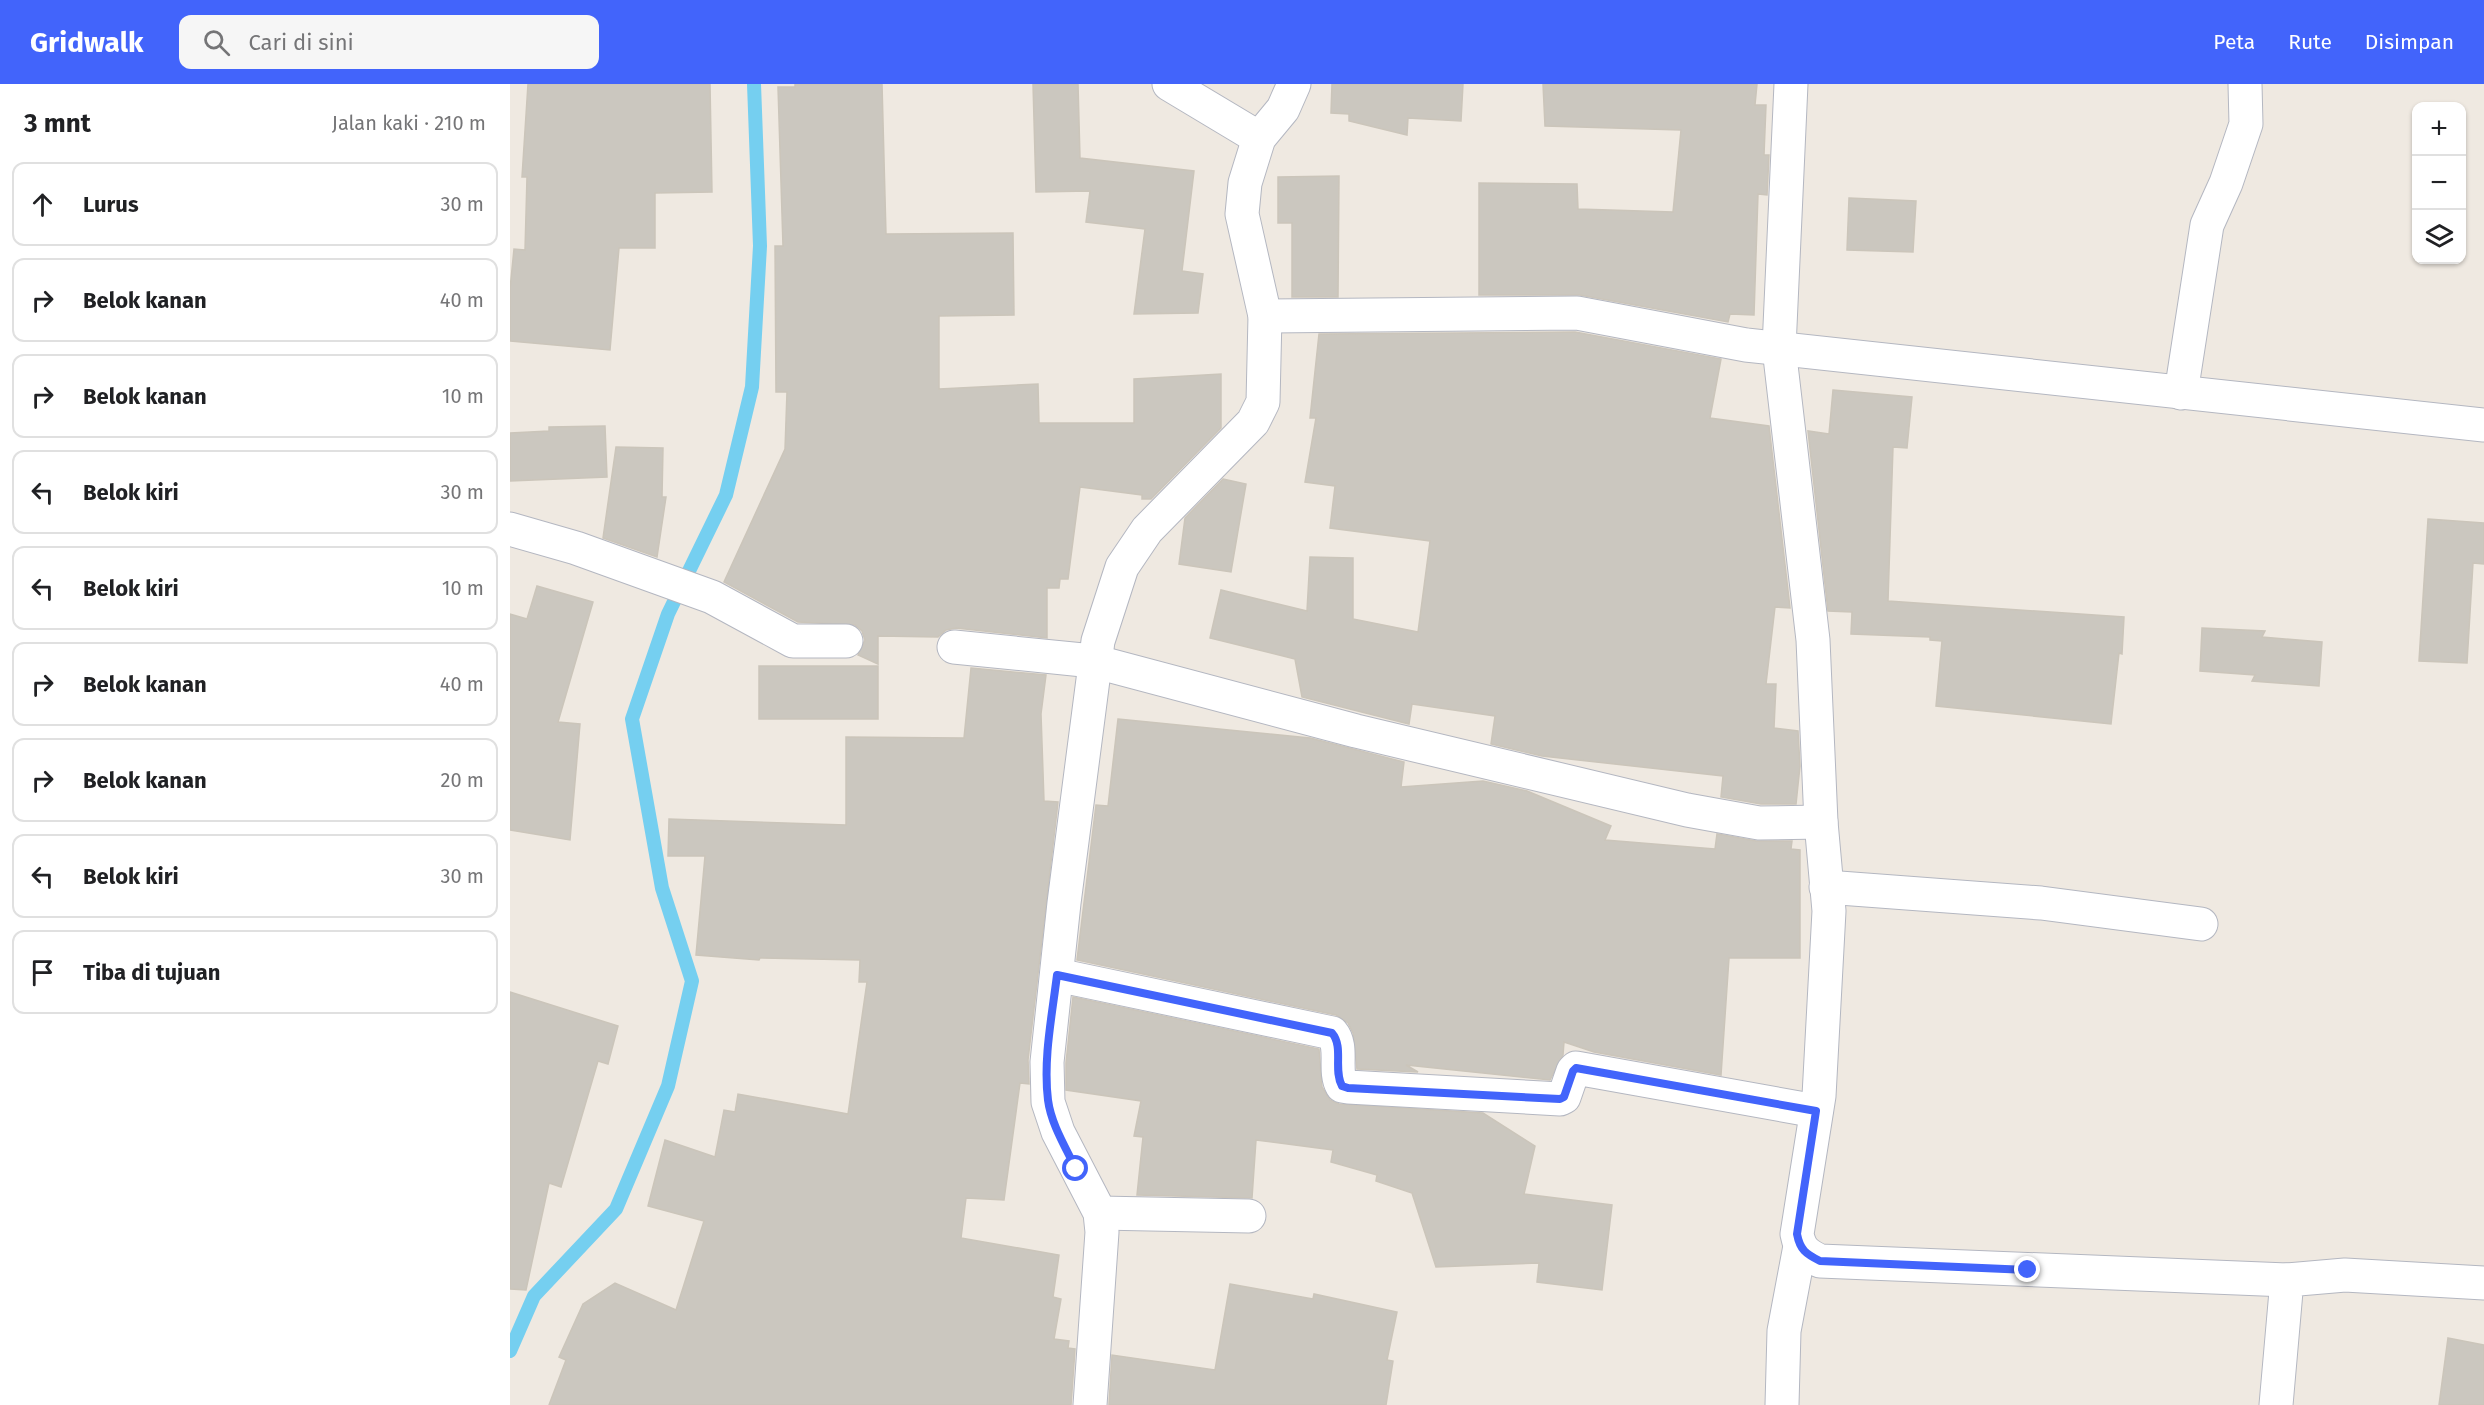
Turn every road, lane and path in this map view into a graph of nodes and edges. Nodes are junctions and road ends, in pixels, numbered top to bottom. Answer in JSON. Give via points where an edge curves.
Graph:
{"nodes":[{"id":1,"x":1169,"y":84,"type":"edge"},
{"id":2,"x":1294,"y":84,"type":"edge"},
{"id":3,"x":1791,"y":84,"type":"edge"},
{"id":4,"x":2245,"y":84,"type":"edge"},
{"id":5,"x":1258,"y":138,"type":"junction"},
{"id":6,"x":1265,"y":316,"type":"junction"},
{"id":7,"x":1779,"y":348,"type":"junction"},
{"id":8,"x":2181,"y":393,"type":"junction"},
{"id":9,"x":2484,"y":425,"type":"edge"},
{"id":10,"x":510,"y":529,"type":"edge"},
{"id":11,"x":846,"y":641,"type":"dead end"},
{"id":12,"x":954,"y":647,"type":"dead end"},
{"id":13,"x":1093,"y":661,"type":"junction"},
{"id":14,"x":1821,"y":822,"type":"junction"},
{"id":15,"x":1826,"y":887,"type":"junction"},
{"id":16,"x":2201,"y":924,"type":"dead end"},
{"id":17,"x":1057,"y":975,"type":"junction"},
{"id":18,"x":1816,"y":1111,"type":"junction"},
{"id":19,"x":1100,"y":1212,"type":"junction"},
{"id":20,"x":1249,"y":1216,"type":"dead end"},
{"id":21,"x":1800,"y":1246,"type":"junction"},
{"id":22,"x":2287,"y":1280,"type":"junction"},
{"id":23,"x":2484,"y":1283,"type":"edge"},
{"id":24,"x":1090,"y":1405,"type":"edge"},
{"id":25,"x":1782,"y":1405,"type":"edge"},
{"id":26,"x":2276,"y":1405,"type":"edge"}],
"edges":[{"from":1,"to":5,"type":"street"},
{"from":2,"to":5,"type":"street","via":[[1283,109]]},
{"from":3,"to":7,"type":"street"},
{"from":4,"to":8,"type":"street","via":[[2246,124],[2207,225]]},
{"from":5,"to":6,"type":"street","via":[[1245,183],[1242,214]]},
{"from":6,"to":7,"type":"street","via":[[1577,313]]},
{"from":6,"to":13,"type":"street","via":[[1263,402],[1253,423],[1147,530],[1122,567]]},
{"from":7,"to":8,"type":"street"},
{"from":7,"to":14,"type":"street","via":[[1813,640]]},
{"from":8,"to":9,"type":"street"},
{"from":10,"to":11,"type":"street","via":[[576,548],[712,597],[793,641]]},
{"from":12,"to":13,"type":"street"},
{"from":13,"to":14,"type":"street","via":[[1687,810],[1759,823]]},
{"from":13,"to":17,"type":"street"},
{"from":14,"to":15,"type":"street"},
{"from":15,"to":16,"type":"street","via":[[2041,903]]},
{"from":15,"to":18,"type":"street","via":[[1829,910]]},
{"from":17,"to":18,"type":"street","via":[[1332,1033],[1337,1040],[1339,1080],[1348,1088],[1560,1099],[1576,1068]]},
{"from":17,"to":19,"type":"street","via":[[1047,1062],[1048,1102],[1062,1141]]},
{"from":18,"to":21,"type":"street","via":[[1797,1234]]},
{"from":19,"to":20,"type":"street"},
{"from":19,"to":24,"type":"street","via":[[1102,1232]]},
{"from":21,"to":22,"type":"street","via":[[1820,1261]]},
{"from":21,"to":25,"type":"street","via":[[1784,1331]]},
{"from":22,"to":23,"type":"street","via":[[2345,1275]]},
{"from":22,"to":26,"type":"street"}]}
